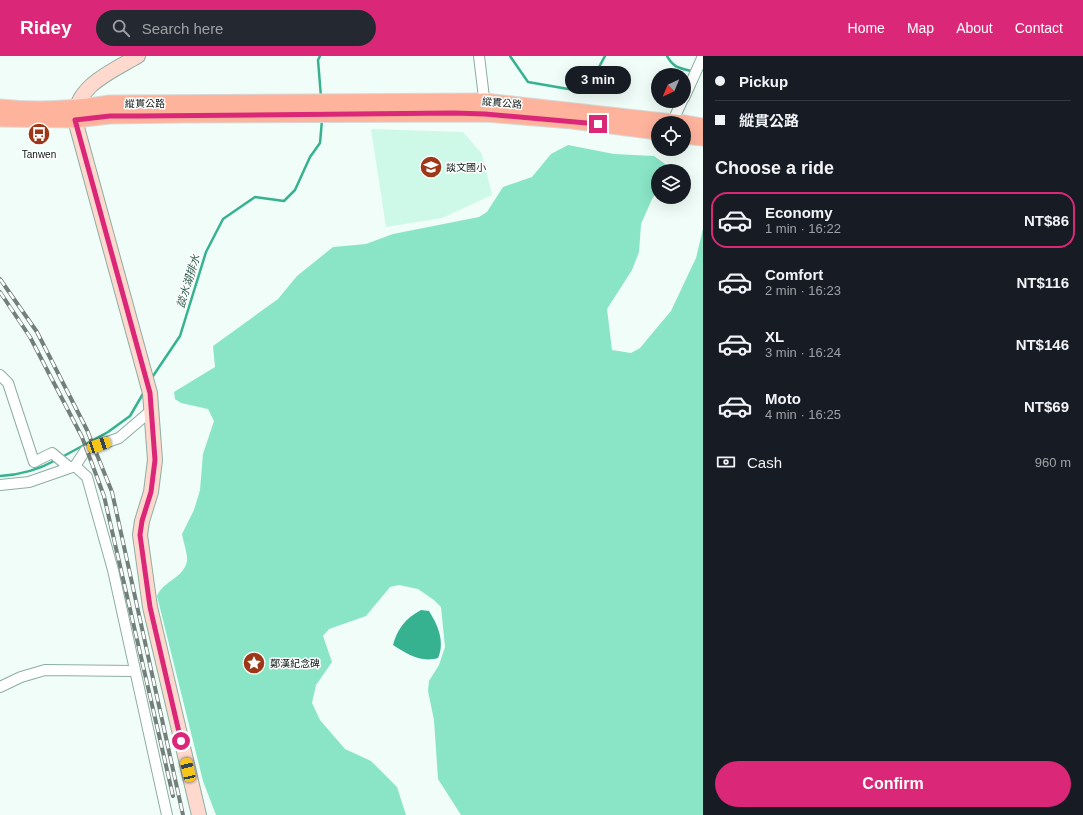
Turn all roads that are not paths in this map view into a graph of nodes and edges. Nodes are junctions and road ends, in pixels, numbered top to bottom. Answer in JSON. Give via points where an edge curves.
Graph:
{"nodes":[{"id":1,"x":138,"y":56,"type":"edge"},
{"id":2,"x":703,"y":56,"type":"edge"},
{"id":3,"x":480,"y":61,"type":"edge"},
{"id":4,"x":691,"y":84,"type":"edge"},
{"id":5,"x":0,"y":107,"type":"edge"},
{"id":6,"x":485,"y":107,"type":"junction"},
{"id":7,"x":75,"y":115,"type":"junction"},
{"id":8,"x":0,"y":119,"type":"edge"},
{"id":9,"x":651,"y":121,"type":"edge"},
{"id":10,"x":691,"y":125,"type":"edge"},
{"id":11,"x":703,"y":126,"type":"edge"},
{"id":12,"x":651,"y":131,"type":"edge"},
{"id":13,"x":691,"y":137,"type":"edge"},
{"id":14,"x":703,"y":138,"type":"edge"},
{"id":15,"x":0,"y":375,"type":"edge"},
{"id":16,"x":153,"y":409,"type":"junction"},
{"id":17,"x":99,"y":445,"type":"tunnel mouth"},
{"id":18,"x":85,"y":451,"type":"tunnel mouth"},
{"id":19,"x":69,"y":466,"type":"junction"},
{"id":20,"x":0,"y":485,"type":"edge"},
{"id":21,"x":134,"y":671,"type":"junction"},
{"id":22,"x":0,"y":687,"type":"edge"},
{"id":23,"x":167,"y":815,"type":"edge"},
{"id":24,"x":199,"y":815,"type":"edge"}],
"edges":[{"from":1,"to":7,"type":"street","via":[[93,82]]},
{"from":2,"to":4,"type":"street"},
{"from":3,"to":6,"type":"street"},
{"from":5,"to":7,"type":"main road","name":"縱貫公路"},
{"from":6,"to":7,"type":"main road","name":"縱貫公路","via":[[291,108],[110,116]]},
{"from":6,"to":9,"type":"main road","name":"縱貫公路"},
{"from":6,"to":12,"type":"main road","name":"縱貫公路"},
{"from":7,"to":8,"type":"main road","name":"縱貫公路"},
{"from":7,"to":16,"type":"street","via":[[144,366]]},
{"from":10,"to":11,"type":"main road","name":"縱貫公路"},
{"from":13,"to":14,"type":"main road"},
{"from":15,"to":19,"type":"street","via":[[8,383],[34,462],[52,453]]},
{"from":16,"to":17,"type":"street","via":[[118,438]]},
{"from":16,"to":24,"type":"street","via":[[155,460],[151,492],[140,535],[150,607]]},
{"from":18,"to":19,"type":"street"},
{"from":19,"to":20,"type":"street","via":[[30,482]]},
{"from":19,"to":21,"type":"street","via":[[87,477],[113,570]]},
{"from":21,"to":22,"type":"street","via":[[45,670]]},
{"from":21,"to":23,"type":"street"}]}
